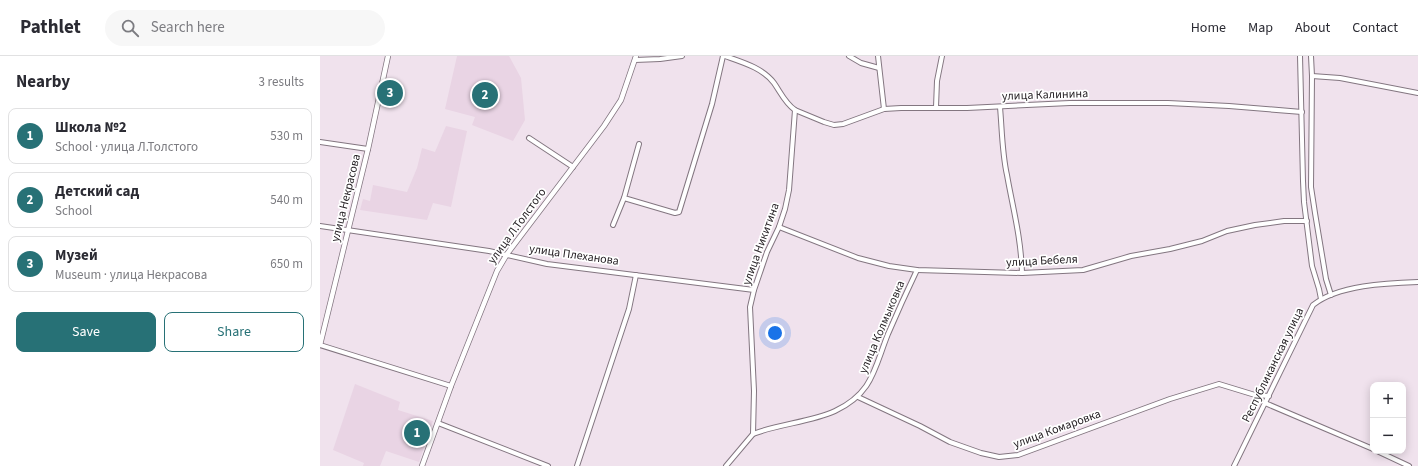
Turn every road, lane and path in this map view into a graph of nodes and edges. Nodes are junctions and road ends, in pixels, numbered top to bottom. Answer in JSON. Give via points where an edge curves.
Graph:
{"nodes":[{"id":1,"x":388,"y":56,"type":"edge"},
{"id":2,"x":682,"y":56,"type":"edge"},
{"id":3,"x":724,"y":56,"type":"edge"},
{"id":4,"x":849,"y":56,"type":"edge"},
{"id":5,"x":878,"y":56,"type":"edge"},
{"id":6,"x":942,"y":56,"type":"edge"},
{"id":7,"x":1300,"y":56,"type":"edge"},
{"id":8,"x":1311,"y":56,"type":"edge"},
{"id":9,"x":635,"y":58,"type":"edge"},
{"id":10,"x":879,"y":68,"type":"junction"},
{"id":11,"x":1312,"y":76,"type":"junction"},
{"id":12,"x":1418,"y":92,"type":"edge"},
{"id":13,"x":936,"y":107,"type":"junction"},
{"id":14,"x":1000,"y":107,"type":"junction"},
{"id":15,"x":884,"y":109,"type":"junction"},
{"id":16,"x":795,"y":110,"type":"junction"},
{"id":17,"x":1302,"y":112,"type":"junction"},
{"id":18,"x":529,"y":138,"type":"dead end"},
{"id":19,"x":320,"y":142,"type":"edge"},
{"id":20,"x":639,"y":144,"type":"dead end"},
{"id":21,"x":368,"y":149,"type":"junction"},
{"id":22,"x":573,"y":167,"type":"junction"},
{"id":23,"x":624,"y":198,"type":"junction"},
{"id":24,"x":1307,"y":220,"type":"junction"},
{"id":25,"x":612,"y":225,"type":"dead end"},
{"id":26,"x":320,"y":226,"type":"edge"},
{"id":27,"x":779,"y":228,"type":"junction"},
{"id":28,"x":348,"y":231,"type":"junction"},
{"id":29,"x":506,"y":254,"type":"junction"},
{"id":30,"x":917,"y":270,"type":"junction"},
{"id":31,"x":1022,"y":273,"type":"junction"},
{"id":32,"x":636,"y":275,"type":"junction"},
{"id":33,"x":1418,"y":282,"type":"edge"},
{"id":34,"x":754,"y":290,"type":"junction"},
{"id":35,"x":1331,"y":295,"type":"junction"},
{"id":36,"x":1321,"y":299,"type":"junction"},
{"id":37,"x":320,"y":345,"type":"edge"},
{"id":38,"x":450,"y":386,"type":"junction"},
{"id":39,"x":1269,"y":396,"type":"junction"},
{"id":40,"x":858,"y":397,"type":"junction"},
{"id":41,"x":1266,"y":403,"type":"junction"},
{"id":42,"x":438,"y":423,"type":"junction"},
{"id":43,"x":753,"y":434,"type":"junction"},
{"id":44,"x":1370,"y":448,"type":"edge"},
{"id":45,"x":1383,"y":454,"type":"edge"},
{"id":46,"x":422,"y":466,"type":"edge"},
{"id":47,"x":548,"y":466,"type":"edge"},
{"id":48,"x":577,"y":466,"type":"edge"},
{"id":49,"x":726,"y":466,"type":"edge"},
{"id":50,"x":1234,"y":466,"type":"edge"},
{"id":51,"x":1409,"y":466,"type":"edge"}],
"edges":[{"from":1,"to":21,"type":"street","name":"улица Некрасова"},
{"from":2,"to":9,"type":"street","via":[[660,60]]},
{"from":3,"to":16,"type":"street","via":[[763,72],[774,83],[789,106]]},
{"from":3,"to":23,"type":"street","via":[[679,212]]},
{"from":4,"to":10,"type":"street","via":[[861,63]]},
{"from":5,"to":10,"type":"street"},
{"from":6,"to":13,"type":"street","via":[[937,81]]},
{"from":7,"to":17,"type":"street"},
{"from":8,"to":11,"type":"street"},
{"from":9,"to":22,"type":"street","name":"улица Л.Толстого","via":[[621,100]]},
{"from":10,"to":15,"type":"street"},
{"from":11,"to":12,"type":"street","via":[[1340,78]]},
{"from":11,"to":35,"type":"street","via":[[1311,187],[1326,279]]},
{"from":13,"to":14,"type":"street","name":"улица Калинина"},
{"from":13,"to":15,"type":"street","name":"улица Калинина"},
{"from":14,"to":17,"type":"street","name":"улица Калинина","via":[[1070,103],[1168,103]]},
{"from":14,"to":31,"type":"street","via":[[1006,174],[1014,206]]},
{"from":15,"to":16,"type":"street","name":"улица Калинина","via":[[834,125]]},
{"from":16,"to":27,"type":"street","name":"улица Никитина","via":[[789,190]]},
{"from":17,"to":24,"type":"street","via":[[1303,181]]},
{"from":18,"to":22,"type":"street"},
{"from":19,"to":21,"type":"street"},
{"from":20,"to":23,"type":"street"},
{"from":21,"to":28,"type":"street","name":"улица Некрасова"},
{"from":22,"to":29,"type":"street","name":"улица Л.Толстого"},
{"from":23,"to":25,"type":"street"},
{"from":24,"to":31,"type":"street","name":"улица Бебеля","via":[[1284,221],[1227,231],[1202,241],[1131,256],[1084,270]]},
{"from":24,"to":36,"type":"street","via":[[1312,266]]},
{"from":26,"to":28,"type":"street","name":"улица Плеханова"},
{"from":27,"to":30,"type":"street","name":"улица Бебеля","via":[[858,258]]},
{"from":27,"to":34,"type":"street","name":"улица Никитина","via":[[767,252]]},
{"from":28,"to":29,"type":"street","name":"улица Плеханова"},
{"from":28,"to":37,"type":"street","name":"улица Некрасова"},
{"from":29,"to":32,"type":"street","name":"улица Плеханова","via":[[547,264]]},
{"from":29,"to":38,"type":"street","name":"улица Л.Толстого"},
{"from":30,"to":31,"type":"street","name":"улица Бебеля"},
{"from":30,"to":40,"type":"street","name":"улица Колмыковка","via":[[888,335],[874,375]]},
{"from":32,"to":34,"type":"street","name":"улица Плеханова"},
{"from":32,"to":48,"type":"street","via":[[629,309]]},
{"from":33,"to":35,"type":"street","name":"Республиканская улица","via":[[1365,286]]},
{"from":34,"to":43,"type":"street","name":"улица Никитина","via":[[750,307],[754,391]]},
{"from":35,"to":36,"type":"street","name":"Республиканская улица"},
{"from":36,"to":39,"type":"street","name":"Республиканская улица","via":[[1313,305]]},
{"from":37,"to":38,"type":"street"},
{"from":38,"to":42,"type":"street","name":"улица Л.Толстого"},
{"from":39,"to":40,"type":"street","name":"улица Комаровка","via":[[1256,395],[1219,384],[1170,399],[1018,455],[1000,458],[950,442]]},
{"from":39,"to":41,"type":"street","name":"Республиканская улица"},
{"from":40,"to":43,"type":"street","name":"улица Колмыковка","via":[[827,414]]},
{"from":41,"to":44,"type":"street"},
{"from":41,"to":50,"type":"street","name":"Республиканская улица"},
{"from":42,"to":46,"type":"street","name":"улица Л.Толстого"},
{"from":42,"to":47,"type":"street"},
{"from":43,"to":49,"type":"street"},
{"from":45,"to":51,"type":"street"}]}
